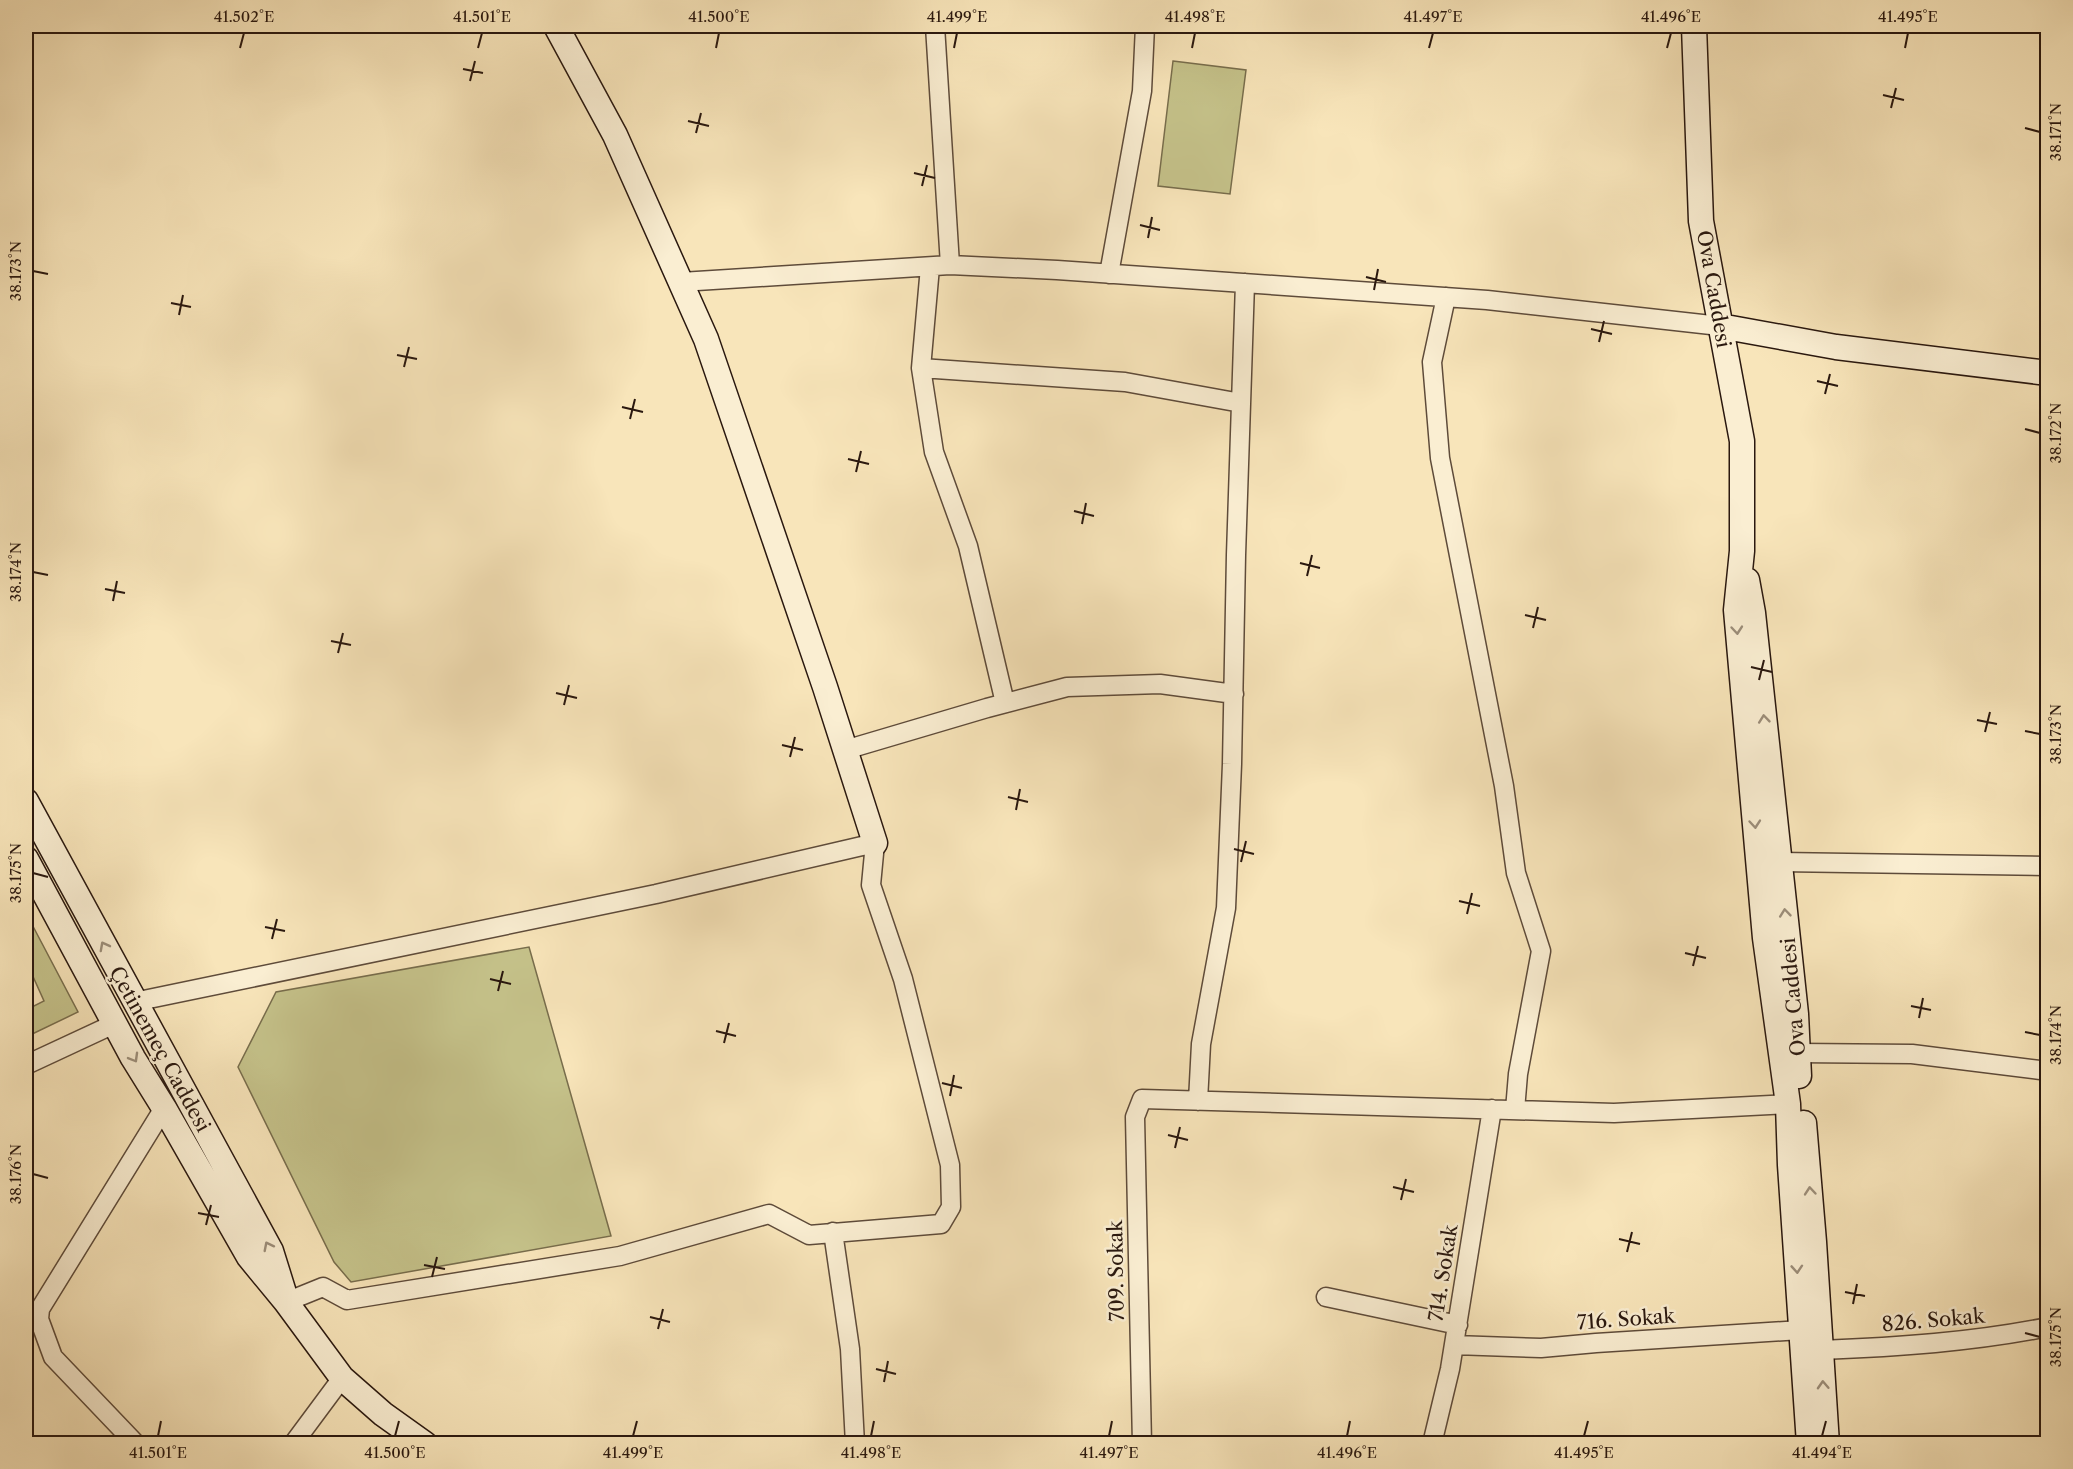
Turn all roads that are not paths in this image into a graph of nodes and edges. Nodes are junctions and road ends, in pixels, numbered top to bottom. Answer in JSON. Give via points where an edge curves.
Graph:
{"nodes":[{"id":1,"x":556,"y":26,"type":"edge"},
{"id":2,"x":935,"y":26,"type":"edge"},
{"id":3,"x":1145,"y":26,"type":"edge"},
{"id":4,"x":1694,"y":26,"type":"edge"},
{"id":5,"x":950,"y":265,"type":"junction"},
{"id":6,"x":930,"y":267,"type":"junction"},
{"id":7,"x":1109,"y":274,"type":"junction"},
{"id":8,"x":681,"y":282,"type":"junction"},
{"id":9,"x":1245,"y":283,"type":"junction"},
{"id":10,"x":1446,"y":297,"type":"junction"},
{"id":11,"x":1720,"y":326,"type":"junction"},
{"id":12,"x":921,"y":368,"type":"junction"},
{"id":13,"x":2048,"y":373,"type":"edge"},
{"id":14,"x":1241,"y":403,"type":"junction"},
{"id":15,"x":1742,"y":551,"type":"junction"},
{"id":16,"x":1234,"y":694,"type":"junction"},
{"id":17,"x":1005,"y":703,"type":"junction"},
{"id":18,"x":845,"y":750,"type":"junction"},
{"id":19,"x":26,"y":801,"type":"edge"},
{"id":20,"x":875,"y":843,"type":"junction"},
{"id":21,"x":26,"y":859,"type":"edge"},
{"id":22,"x":1780,"y":862,"type":"junction"},
{"id":23,"x":2048,"y":866,"type":"edge"},
{"id":24,"x":134,"y":1002,"type":"junction"},
{"id":25,"x":114,"y":1024,"type":"junction"},
{"id":26,"x":1797,"y":1053,"type":"junction"},
{"id":27,"x":26,"y":1065,"type":"edge"},
{"id":28,"x":2048,"y":1071,"type":"edge"},
{"id":29,"x":1198,"y":1101,"type":"junction"},
{"id":30,"x":1788,"y":1104,"type":"junction"},
{"id":31,"x":165,"y":1108,"type":"junction"},
{"id":32,"x":1492,"y":1109,"type":"junction"},
{"id":33,"x":1515,"y":1110,"type":"junction"},
{"id":34,"x":833,"y":1232,"type":"junction"},
{"id":35,"x":1326,"y":1297,"type":"dead end"},
{"id":36,"x":286,"y":1302,"type":"junction"},
{"id":37,"x":1458,"y":1325,"type":"junction"},
{"id":38,"x":2048,"y":1327,"type":"edge"},
{"id":39,"x":1801,"y":1330,"type":"junction"},
{"id":40,"x":1454,"y":1345,"type":"junction"},
{"id":41,"x":1821,"y":1350,"type":"junction"},
{"id":42,"x":342,"y":1377,"type":"junction"},
{"id":43,"x":136,"y":1443,"type":"edge"},
{"id":44,"x":293,"y":1443,"type":"edge"},
{"id":45,"x":425,"y":1443,"type":"edge"},
{"id":46,"x":855,"y":1443,"type":"edge"},
{"id":47,"x":1142,"y":1443,"type":"edge"},
{"id":48,"x":1432,"y":1443,"type":"edge"},
{"id":49,"x":1809,"y":1443,"type":"edge"},
{"id":50,"x":1827,"y":1443,"type":"edge"}],
"edges":[{"from":1,"to":8,"type":"street","via":[[615,135]]},
{"from":2,"to":5,"type":"street"},
{"from":3,"to":7,"type":"street","via":[[1142,91]]},
{"from":4,"to":11,"type":"street","name":"Ova Caddesi","via":[[1701,221]]},
{"from":5,"to":6,"type":"street"},
{"from":5,"to":7,"type":"street"},
{"from":6,"to":8,"type":"street"},
{"from":6,"to":12,"type":"street"},
{"from":7,"to":9,"type":"street"},
{"from":8,"to":18,"type":"street","via":[[706,339]]},
{"from":9,"to":10,"type":"street"},
{"from":9,"to":14,"type":"street"},
{"from":10,"to":11,"type":"street"},
{"from":10,"to":33,"type":"street","via":[[1432,362],[1440,458],[1504,786],[1516,873],[1540,951]]},
{"from":11,"to":13,"type":"street","via":[[1836,347]]},
{"from":11,"to":15,"type":"street","name":"Ova Caddesi","via":[[1742,441]]},
{"from":12,"to":14,"type":"street","via":[[1125,382]]},
{"from":12,"to":17,"type":"street","via":[[934,452],[968,546]]},
{"from":14,"to":16,"type":"street"},
{"from":22,"to":15,"type":"street","name":"Ova Caddesi","one_way":true,"via":[[1753,613]]},
{"from":15,"to":30,"type":"street","name":"Ova Caddesi","one_way":true,"via":[[1736,610],[1765,938]]},
{"from":16,"to":17,"type":"street","via":[[1160,684],[1067,687]]},
{"from":16,"to":29,"type":"street","via":[[1226,908],[1201,1044]]},
{"from":17,"to":18,"type":"street"},
{"from":18,"to":20,"type":"street"},
{"from":24,"to":19,"type":"street","name":"Çetinemeç Caddesi","one_way":true},
{"from":20,"to":24,"type":"street","via":[[656,894]]},
{"from":20,"to":34,"type":"street","via":[[871,885],[903,979],[950,1165],[951,1207],[941,1224]]},
{"from":21,"to":25,"type":"street","name":"Çetinemeç Caddesi"},
{"from":22,"to":23,"type":"street"},
{"from":26,"to":22,"type":"street","name":"Ova Caddesi","one_way":true},
{"from":36,"to":24,"type":"street","name":"Çetinemeç Caddesi","one_way":true,"via":[[271,1251]]},
{"from":25,"to":27,"type":"street"},
{"from":25,"to":31,"type":"street","name":"Çetinemeç Caddesi","one_way":true},
{"from":26,"to":28,"type":"street","via":[[1912,1054]]},
{"from":41,"to":26,"type":"street","name":"Ova Caddesi","one_way":true},
{"from":29,"to":32,"type":"street"},
{"from":29,"to":47,"type":"street","name":"709. Sokak","via":[[1142,1099],[1135,1117]]},
{"from":30,"to":33,"type":"street","via":[[1614,1113]]},
{"from":30,"to":39,"type":"street","name":"Ova Caddesi","one_way":true},
{"from":31,"to":36,"type":"street","name":"Çetinemeç Caddesi","via":[[249,1257]]},
{"from":31,"to":43,"type":"street","via":[[40,1309],[39,1319],[53,1357]]},
{"from":32,"to":33,"type":"street"},
{"from":32,"to":37,"type":"street","name":"714. Sokak"},
{"from":34,"to":36,"type":"street","via":[[809,1235],[769,1214],[620,1256],[347,1300],[323,1287]]},
{"from":34,"to":46,"type":"street","via":[[850,1349]]},
{"from":35,"to":37,"type":"street"},
{"from":36,"to":42,"type":"street","name":"Çetinemeç Caddesi"},
{"from":37,"to":40,"type":"street","name":"714. Sokak"},
{"from":38,"to":41,"type":"street","name":"826. Sokak","via":[[2002,1336]]},
{"from":39,"to":40,"type":"street","name":"716. Sokak","via":[[1541,1348]]},
{"from":39,"to":49,"type":"street","name":"Ova Caddesi"},
{"from":40,"to":48,"type":"street","name":"714. Sokak"},
{"from":50,"to":41,"type":"street","name":"Ova Caddesi","one_way":true},
{"from":42,"to":44,"type":"street"},
{"from":42,"to":45,"type":"street","name":"Çetinemeç Caddesi","via":[[383,1414]]}]}
